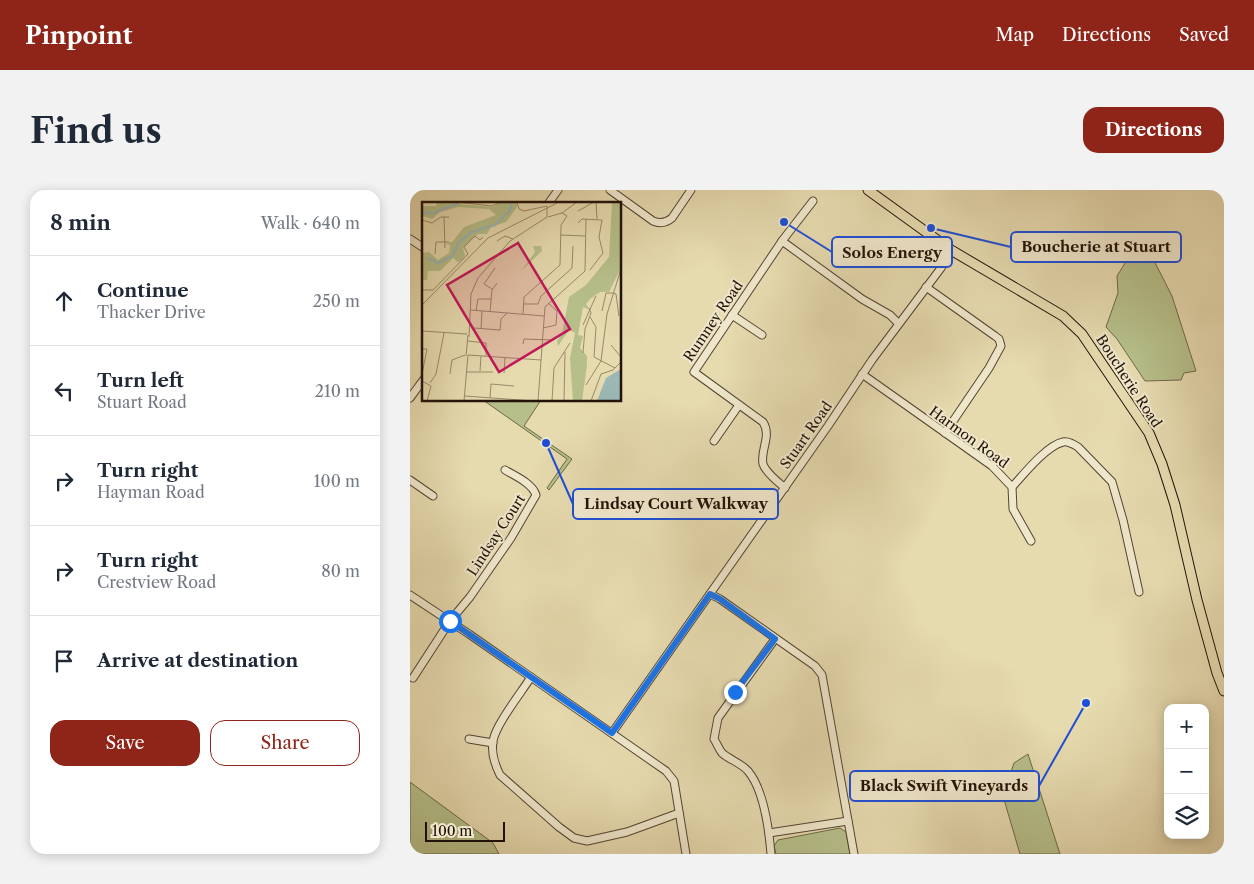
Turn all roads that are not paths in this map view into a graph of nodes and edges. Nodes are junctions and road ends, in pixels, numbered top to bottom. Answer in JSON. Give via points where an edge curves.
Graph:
{"nodes":[{"id":1,"x":558,"y":190,"type":"edge"},
{"id":2,"x":610,"y":190,"type":"edge"},
{"id":3,"x":691,"y":190,"type":"edge"},
{"id":4,"x":868,"y":190,"type":"edge"},
{"id":5,"x":813,"y":201,"type":"dead end"},
{"id":6,"x":549,"y":202,"type":"edge"},
{"id":7,"x":410,"y":239,"type":"edge"},
{"id":8,"x":782,"y":242,"type":"junction"},
{"id":9,"x":422,"y":247,"type":"edge"},
{"id":10,"x":951,"y":250,"type":"junction"},
{"id":11,"x":926,"y":288,"type":"junction"},
{"id":12,"x":732,"y":316,"type":"junction"},
{"id":13,"x":898,"y":324,"type":"junction"},
{"id":14,"x":762,"y":335,"type":"dead end"},
{"id":15,"x":862,"y":374,"type":"junction"},
{"id":16,"x":422,"y":381,"type":"edge"},
{"id":17,"x":410,"y":398,"type":"edge"},
{"id":18,"x":739,"y":405,"type":"junction"},
{"id":19,"x":945,"y":433,"type":"junction"},
{"id":20,"x":714,"y":441,"type":"dead end"},
{"id":21,"x":505,"y":470,"type":"dead end"},
{"id":22,"x":410,"y":480,"type":"edge"},
{"id":23,"x":1012,"y":487,"type":"junction"},
{"id":24,"x":784,"y":488,"type":"junction"},
{"id":25,"x":433,"y":496,"type":"dead end"},
{"id":26,"x":1031,"y":540,"type":"dead end"},
{"id":27,"x":1139,"y":592,"type":"dead end"},
{"id":28,"x":710,"y":594,"type":"junction"},
{"id":29,"x":411,"y":599,"type":"edge"},
{"id":30,"x":450,"y":621,"type":"junction"},
{"id":31,"x":775,"y":639,"type":"junction"},
{"id":32,"x":531,"y":677,"type":"junction"},
{"id":33,"x":413,"y":678,"type":"dead end"},
{"id":34,"x":1224,"y":691,"type":"edge"},
{"id":35,"x":612,"y":733,"type":"junction"},
{"id":36,"x":469,"y":738,"type":"dead end"},
{"id":37,"x":492,"y":742,"type":"junction"},
{"id":38,"x":679,"y":814,"type":"junction"},
{"id":39,"x":848,"y":821,"type":"junction"},
{"id":40,"x":769,"y":833,"type":"junction"},
{"id":41,"x":686,"y":854,"type":"edge"},
{"id":42,"x":771,"y":854,"type":"edge"},
{"id":43,"x":854,"y":854,"type":"edge"}],
"edges":[{"from":1,"to":6,"type":"street"},
{"from":2,"to":3,"type":"street","via":[[660,223],[672,218]]},
{"from":4,"to":10,"type":"main road","name":"Boucherie Road"},
{"from":5,"to":8,"type":"street","name":"Rumney Road"},
{"from":7,"to":9,"type":"street"},
{"from":8,"to":12,"type":"street","name":"Rumney Road"},
{"from":8,"to":13,"type":"street","via":[[890,315]]},
{"from":10,"to":11,"type":"street","name":"Stuart Road"},
{"from":10,"to":34,"type":"main road","name":"Boucherie Road","via":[[1063,316],[1082,334],[1149,433],[1175,505],[1196,600]]},
{"from":11,"to":13,"type":"street","name":"Stuart Road"},
{"from":11,"to":19,"type":"street","via":[[996,336],[1001,346]]},
{"from":12,"to":14,"type":"street"},
{"from":12,"to":18,"type":"street","name":"Rumney Road","via":[[694,372]]},
{"from":13,"to":15,"type":"street","name":"Stuart Road"},
{"from":15,"to":19,"type":"street","name":"Harmon Road"},
{"from":15,"to":24,"type":"street","name":"Stuart Road"},
{"from":16,"to":17,"type":"street"},
{"from":18,"to":20,"type":"street"},
{"from":18,"to":24,"type":"street","name":"Rumney Road","via":[[767,428],[763,463]]},
{"from":19,"to":23,"type":"street","name":"Harmon Road","via":[[992,466]]},
{"from":21,"to":30,"type":"street","name":"Lindsay Court","via":[[535,490],[536,495],[511,538]]},
{"from":22,"to":25,"type":"street"},
{"from":23,"to":26,"type":"street","name":"Harmon Road","via":[[1013,509]]},
{"from":23,"to":27,"type":"street","via":[[1048,450],[1063,442],[1078,447],[1112,482]]},
{"from":24,"to":28,"type":"street","name":"Stuart Road"},
{"from":28,"to":31,"type":"street"},
{"from":28,"to":35,"type":"street","name":"Stuart Road"},
{"from":29,"to":30,"type":"street"},
{"from":30,"to":32,"type":"street"},
{"from":30,"to":33,"type":"street"},
{"from":31,"to":39,"type":"street","via":[[815,666],[822,675]]},
{"from":31,"to":40,"type":"street","via":[[718,718],[714,739],[723,753],[744,767],[753,778]]},
{"from":32,"to":35,"type":"street"},
{"from":32,"to":37,"type":"street"},
{"from":35,"to":38,"type":"street","via":[[670,776]]},
{"from":36,"to":37,"type":"street"},
{"from":37,"to":38,"type":"street","via":[[500,775],[574,838],[599,840]]},
{"from":38,"to":41,"type":"street"},
{"from":39,"to":40,"type":"street"},
{"from":39,"to":43,"type":"street"},
{"from":40,"to":42,"type":"street"}]}
